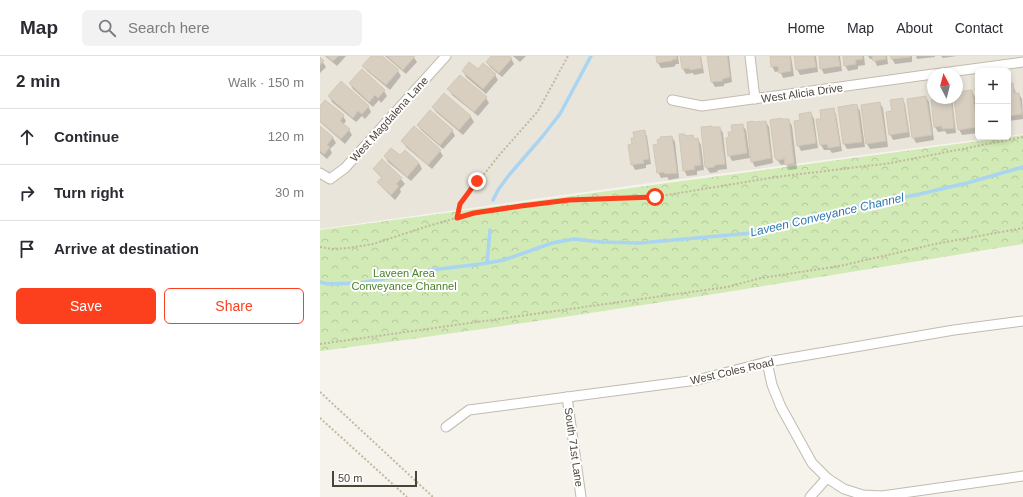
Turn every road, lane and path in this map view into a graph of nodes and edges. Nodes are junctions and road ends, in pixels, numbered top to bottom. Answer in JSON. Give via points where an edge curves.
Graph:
{"nodes":[{"id":1,"x":446,"y":56,"type":"edge"},
{"id":2,"x":568,"y":56,"type":"edge"},
{"id":3,"x":750,"y":56,"type":"edge"},
{"id":4,"x":1023,"y":62,"type":"edge"},
{"id":5,"x":963,"y":70,"type":"edge"},
{"id":6,"x":927,"y":75,"type":"edge"},
{"id":7,"x":755,"y":99,"type":"junction"},
{"id":8,"x":672,"y":100,"type":"dead end"},
{"id":9,"x":1023,"y":137,"type":"edge"},
{"id":10,"x":320,"y":173,"type":"edge"},
{"id":11,"x":457,"y":218,"type":"junction"},
{"id":12,"x":1023,"y":228,"type":"edge"},
{"id":13,"x":320,"y":247,"type":"edge"},
{"id":14,"x":1023,"y":321,"type":"edge"},
{"id":15,"x":320,"y":344,"type":"edge"},
{"id":16,"x":767,"y":362,"type":"junction"},
{"id":17,"x":320,"y":392,"type":"edge"},
{"id":18,"x":567,"y":397,"type":"junction"},
{"id":19,"x":320,"y":418,"type":"edge"},
{"id":20,"x":446,"y":427,"type":"dead end"},
{"id":21,"x":1023,"y":476,"type":"edge"},
{"id":22,"x":827,"y":478,"type":"junction"},
{"id":23,"x":407,"y":497,"type":"edge"},
{"id":24,"x":434,"y":497,"type":"edge"},
{"id":25,"x":581,"y":497,"type":"edge"},
{"id":26,"x":810,"y":497,"type":"edge"}],
"edges":[{"from":1,"to":10,"type":"street","name":"West Magdalena Lane","via":[[345,168],[330,179]]},
{"from":2,"to":11,"type":"path","via":[[538,111],[460,204]]},
{"from":3,"to":7,"type":"street"},
{"from":4,"to":5,"type":"street","name":"West Alicia Drive"},
{"from":6,"to":7,"type":"street","name":"West Alicia Drive"},
{"from":7,"to":8,"type":"street","name":"West Alicia Drive","via":[[702,106]]},
{"from":9,"to":11,"type":"path","via":[[891,163],[776,177],[655,197],[569,200],[474,213]]},
{"from":11,"to":13,"type":"path","via":[[374,244],[332,249]]},
{"from":12,"to":15,"type":"path","via":[[935,244],[840,266],[761,278],[728,287]]},
{"from":14,"to":16,"type":"street","name":"West Coles Road","via":[[954,330]]},
{"from":16,"to":18,"type":"street","name":"West Coles Road","via":[[696,380]]},
{"from":16,"to":22,"type":"street","via":[[781,407],[812,463]]},
{"from":17,"to":24,"type":"path"},
{"from":18,"to":20,"type":"street","name":"West Coles Road","via":[[469,410]]},
{"from":18,"to":25,"type":"street","name":"South 71st Lane"},
{"from":19,"to":23,"type":"path"},
{"from":21,"to":22,"type":"street","via":[[882,496],[850,490]]},
{"from":22,"to":26,"type":"street"}]}
